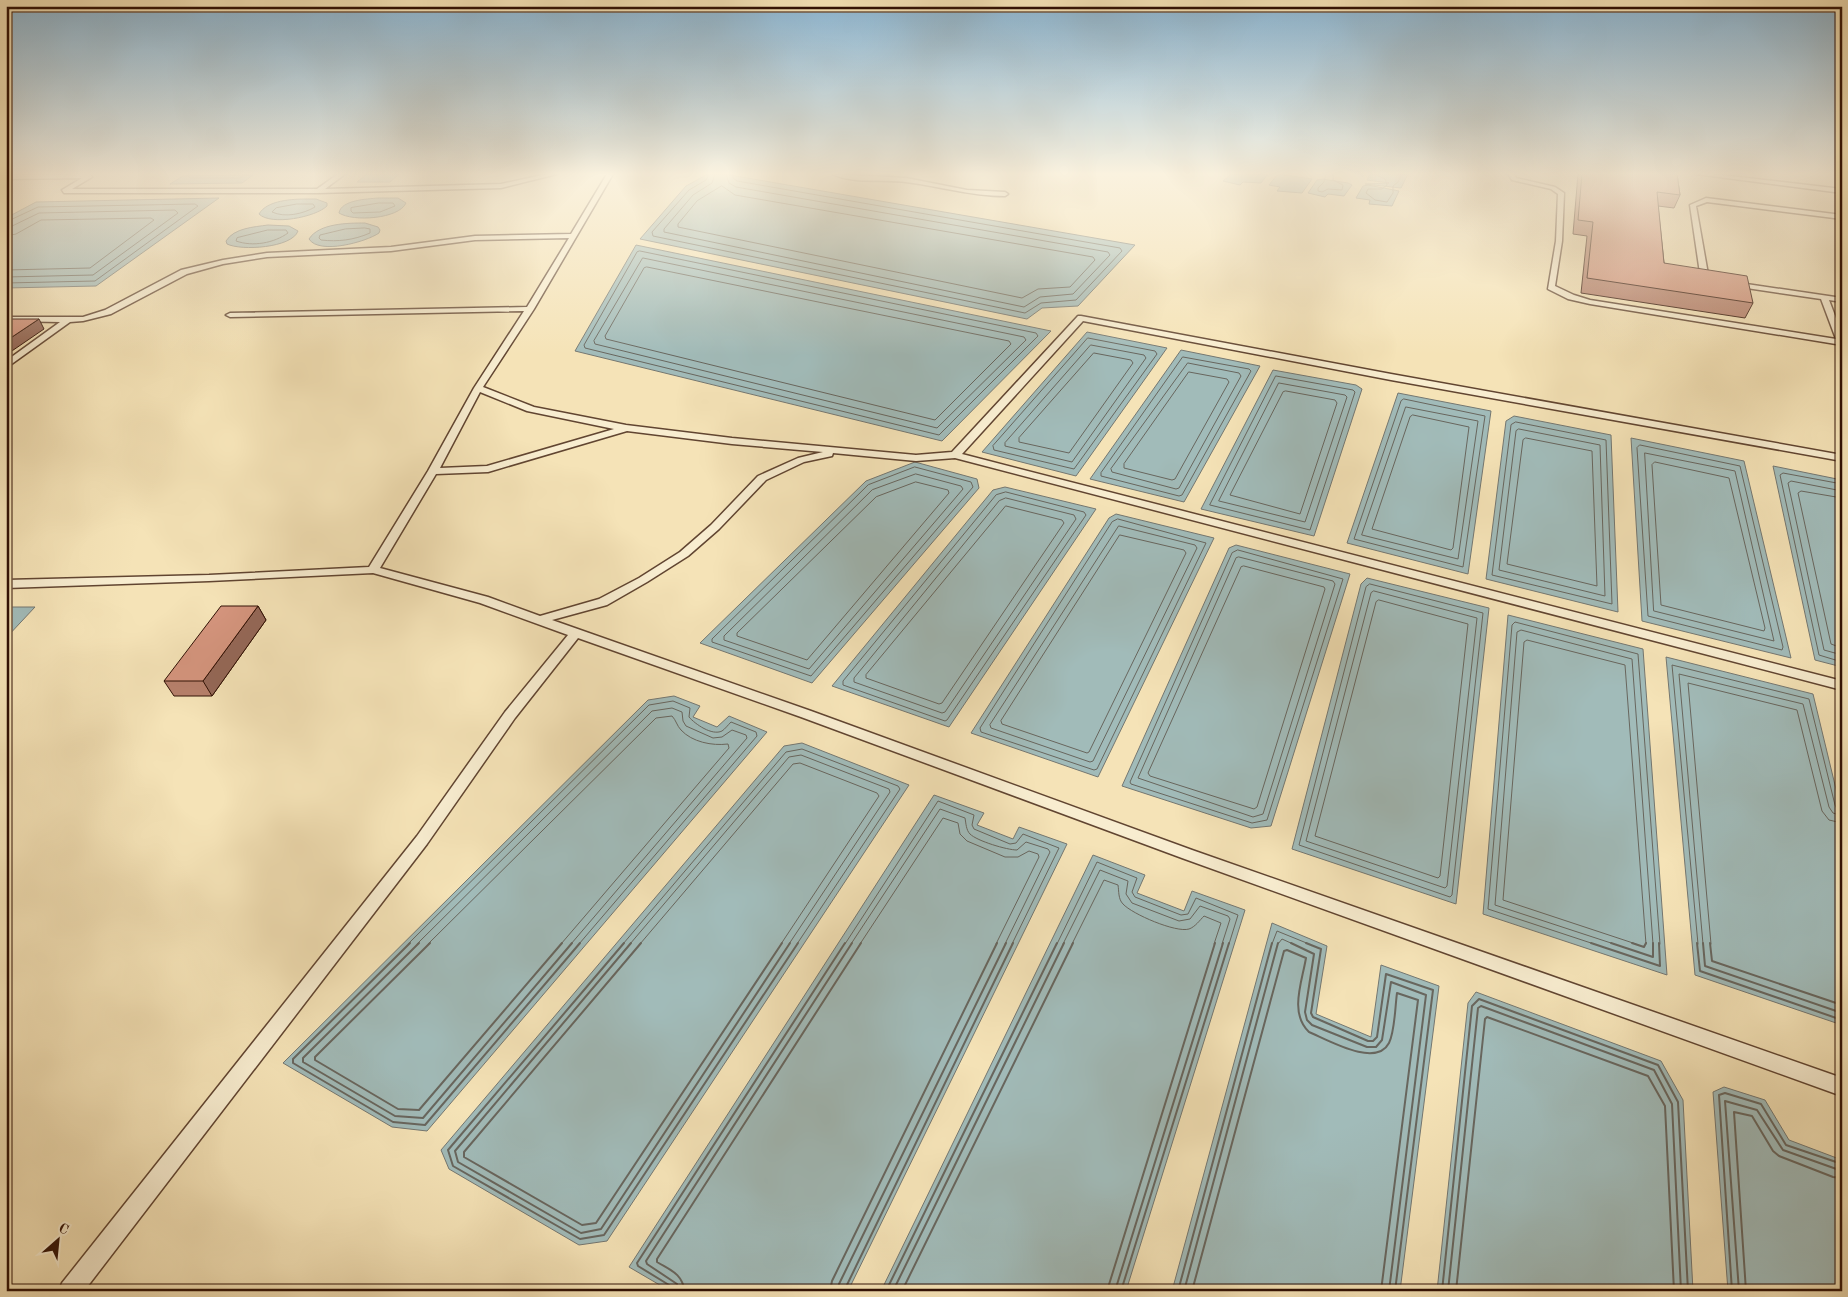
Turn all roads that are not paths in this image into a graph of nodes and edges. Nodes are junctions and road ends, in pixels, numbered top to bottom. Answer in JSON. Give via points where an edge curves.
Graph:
{"nodes":[{"id":1,"x":1559,"y":235,"type":"edge"},
{"id":2,"x":1696,"y":235,"type":"edge"},
{"id":3,"x":573,"y":236,"type":"joint"},
{"id":4,"x":1715,"y":282,"type":"edge"},
{"id":5,"x":1725,"y":283,"type":"edge"},
{"id":6,"x":1824,"y":298,"type":"junction"},
{"id":7,"x":1842,"y":300,"type":"edge"},
{"id":8,"x":530,"y":309,"type":"junction"},
{"id":9,"x":230,"y":315,"type":"dead end"},
{"id":10,"x":6,"y":319,"type":"edge"},
{"id":11,"x":68,"y":320,"type":"junction"},
{"id":12,"x":1842,"y":343,"type":"edge"},
{"id":13,"x":6,"y":365,"type":"edge"},
{"id":14,"x":478,"y":388,"type":"junction"},
{"id":15,"x":627,"y":428,"type":"junction"},
{"id":16,"x":842,"y":451,"type":"junction"},
{"id":17,"x":955,"y":455,"type":"junction"},
{"id":18,"x":1842,"y":458,"type":"edge"},
{"id":19,"x":433,"y":471,"type":"junction"},
{"id":20,"x":373,"y":570,"type":"junction"},
{"id":21,"x":6,"y":584,"type":"edge"},
{"id":22,"x":539,"y":620,"type":"junction"},
{"id":23,"x":576,"y":633,"type":"junction"},
{"id":24,"x":1842,"y":686,"type":"edge"},
{"id":25,"x":1842,"y":1087,"type":"edge"},
{"id":26,"x":70,"y":1291,"type":"edge"}],
"edges":[{"from":1,"to":12,"type":"lane","via":[[1552,287],[1560,292],[1590,302]]},
{"from":2,"to":4,"type":"lane","via":[[1701,279]]},
{"from":3,"to":8,"type":"lane"},
{"from":3,"to":11,"type":"lane","via":[[475,238],[391,249],[267,256],[223,262],[184,272],[108,312]]},
{"from":5,"to":6,"type":"lane"},
{"from":6,"to":7,"type":"lane"},
{"from":6,"to":12,"type":"lane"},
{"from":8,"to":9,"type":"lane"},
{"from":8,"to":14,"type":"lane"},
{"from":10,"to":11,"type":"lane"},
{"from":11,"to":13,"type":"lane"},
{"from":14,"to":15,"type":"lane","via":[[496,398],[535,410]]},
{"from":14,"to":19,"type":"lane"},
{"from":15,"to":16,"type":"lane"},
{"from":15,"to":19,"type":"lane","via":[[488,469]]},
{"from":16,"to":17,"type":"lane","via":[[916,458]]},
{"from":16,"to":22,"type":"lane","via":[[801,460],[762,478],[684,554],[643,580],[603,602]]},
{"from":17,"to":18,"type":"lane","via":[[1081,318]]},
{"from":17,"to":24,"type":"lane"},
{"from":19,"to":20,"type":"lane"},
{"from":20,"to":21,"type":"lane"},
{"from":20,"to":22,"type":"lane","via":[[484,600]]},
{"from":22,"to":23,"type":"lane"},
{"from":23,"to":25,"type":"lane"},
{"from":23,"to":26,"type":"lane","via":[[510,715],[422,840]]}]}
